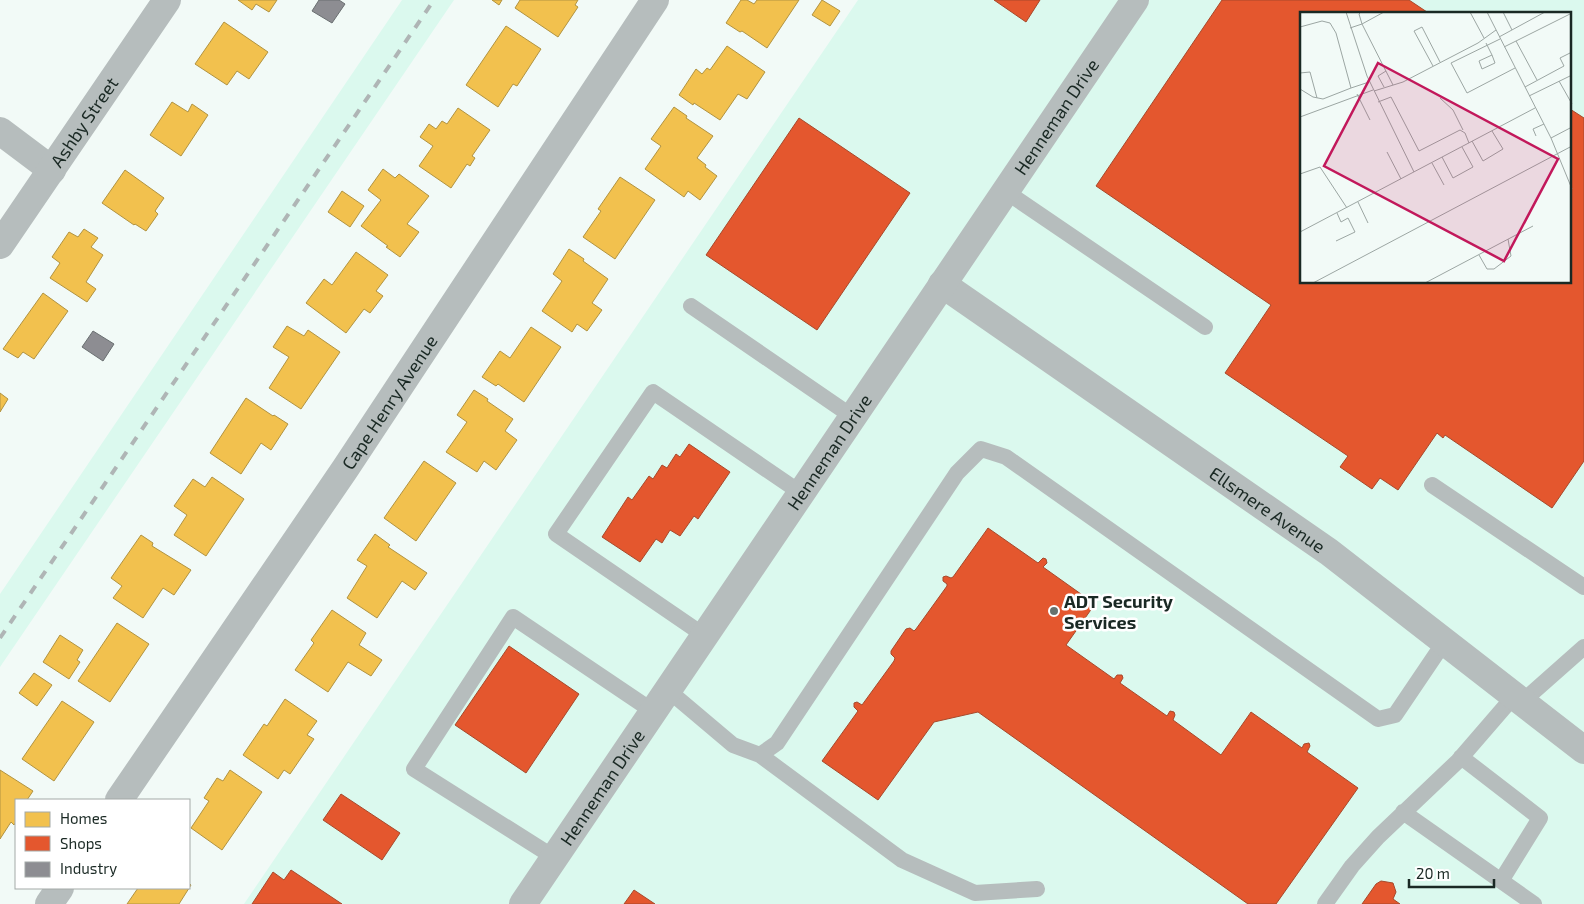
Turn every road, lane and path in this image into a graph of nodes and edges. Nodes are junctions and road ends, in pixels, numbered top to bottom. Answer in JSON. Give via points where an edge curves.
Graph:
{"nodes":[{"id":1,"x":167,"y":0,"type":"edge"},
{"id":2,"x":655,"y":0,"type":"edge"},
{"id":3,"x":1135,"y":0,"type":"edge"},
{"id":4,"x":0,"y":131,"type":"edge"},
{"id":5,"x":52,"y":170,"type":"junction"},
{"id":6,"x":1005,"y":191,"type":"junction"},
{"id":7,"x":0,"y":244,"type":"edge"},
{"id":8,"x":942,"y":284,"type":"junction"},
{"id":9,"x":691,"y":306,"type":"dead end"},
{"id":10,"x":1205,"y":327,"type":"dead end"},
{"id":11,"x":853,"y":417,"type":"junction"},
{"id":12,"x":1432,"y":485,"type":"dead end"},
{"id":13,"x":801,"y":493,"type":"junction"},
{"id":14,"x":1584,"y":587,"type":"edge"},
{"id":15,"x":706,"y":636,"type":"junction"},
{"id":16,"x":1445,"y":641,"type":"junction"},
{"id":17,"x":1584,"y":647,"type":"edge"},
{"id":18,"x":1519,"y":698,"type":"junction"},
{"id":19,"x":661,"y":701,"type":"junction"},
{"id":20,"x":1583,"y":746,"type":"edge"},
{"id":21,"x":760,"y":755,"type":"junction"},
{"id":22,"x":1461,"y":757,"type":"junction"},
{"id":23,"x":120,"y":799,"type":"edge"},
{"id":24,"x":1403,"y":812,"type":"junction"},
{"id":25,"x":555,"y":858,"type":"junction"},
{"id":26,"x":1501,"y":881,"type":"junction"},
{"id":27,"x":59,"y":889,"type":"edge"},
{"id":28,"x":1038,"y":889,"type":"dead end"},
{"id":29,"x":49,"y":904,"type":"edge"},
{"id":30,"x":523,"y":904,"type":"edge"},
{"id":31,"x":1325,"y":904,"type":"edge"},
{"id":32,"x":1534,"y":904,"type":"edge"}],
"edges":[{"from":1,"to":5,"type":"street","name":"Ashby Street"},
{"from":2,"to":23,"type":"street","name":"Cape Henry Avenue","via":[[345,469]]},
{"from":3,"to":6,"type":"street","name":"Henneman Drive"},
{"from":4,"to":5,"type":"street"},
{"from":5,"to":7,"type":"street","name":"Ashby Street"},
{"from":6,"to":8,"type":"street","name":"Henneman Drive"},
{"from":6,"to":10,"type":"lane"},
{"from":8,"to":11,"type":"street","name":"Henneman Drive"},
{"from":8,"to":16,"type":"street","name":"Ellsmere Avenue","via":[[1329,552]]},
{"from":9,"to":11,"type":"lane"},
{"from":11,"to":13,"type":"street","name":"Henneman Drive"},
{"from":12,"to":14,"type":"lane"},
{"from":13,"to":15,"type":"street","name":"Henneman Drive"},
{"from":13,"to":15,"type":"lane","via":[[653,392],[556,534]]},
{"from":15,"to":19,"type":"street","name":"Henneman Drive"},
{"from":16,"to":18,"type":"street","name":"Ellsmere Avenue"},
{"from":16,"to":21,"type":"lane","via":[[1395,715],[1378,719],[1006,458],[981,449],[957,473],[776,743]]},
{"from":17,"to":18,"type":"lane"},
{"from":18,"to":20,"type":"street","name":"Ellsmere Avenue"},
{"from":18,"to":22,"type":"lane"},
{"from":19,"to":21,"type":"lane","via":[[733,745]]},
{"from":19,"to":25,"type":"street","name":"Henneman Drive"},
{"from":19,"to":25,"type":"lane","via":[[513,617],[414,769]]},
{"from":21,"to":28,"type":"lane","via":[[902,860],[975,893]]},
{"from":22,"to":24,"type":"lane"},
{"from":22,"to":26,"type":"lane","via":[[1540,818]]},
{"from":24,"to":26,"type":"lane"},
{"from":24,"to":31,"type":"lane","via":[[1352,866]]},
{"from":25,"to":30,"type":"street","name":"Henneman Drive"},
{"from":26,"to":32,"type":"lane"},
{"from":27,"to":29,"type":"street"}]}
